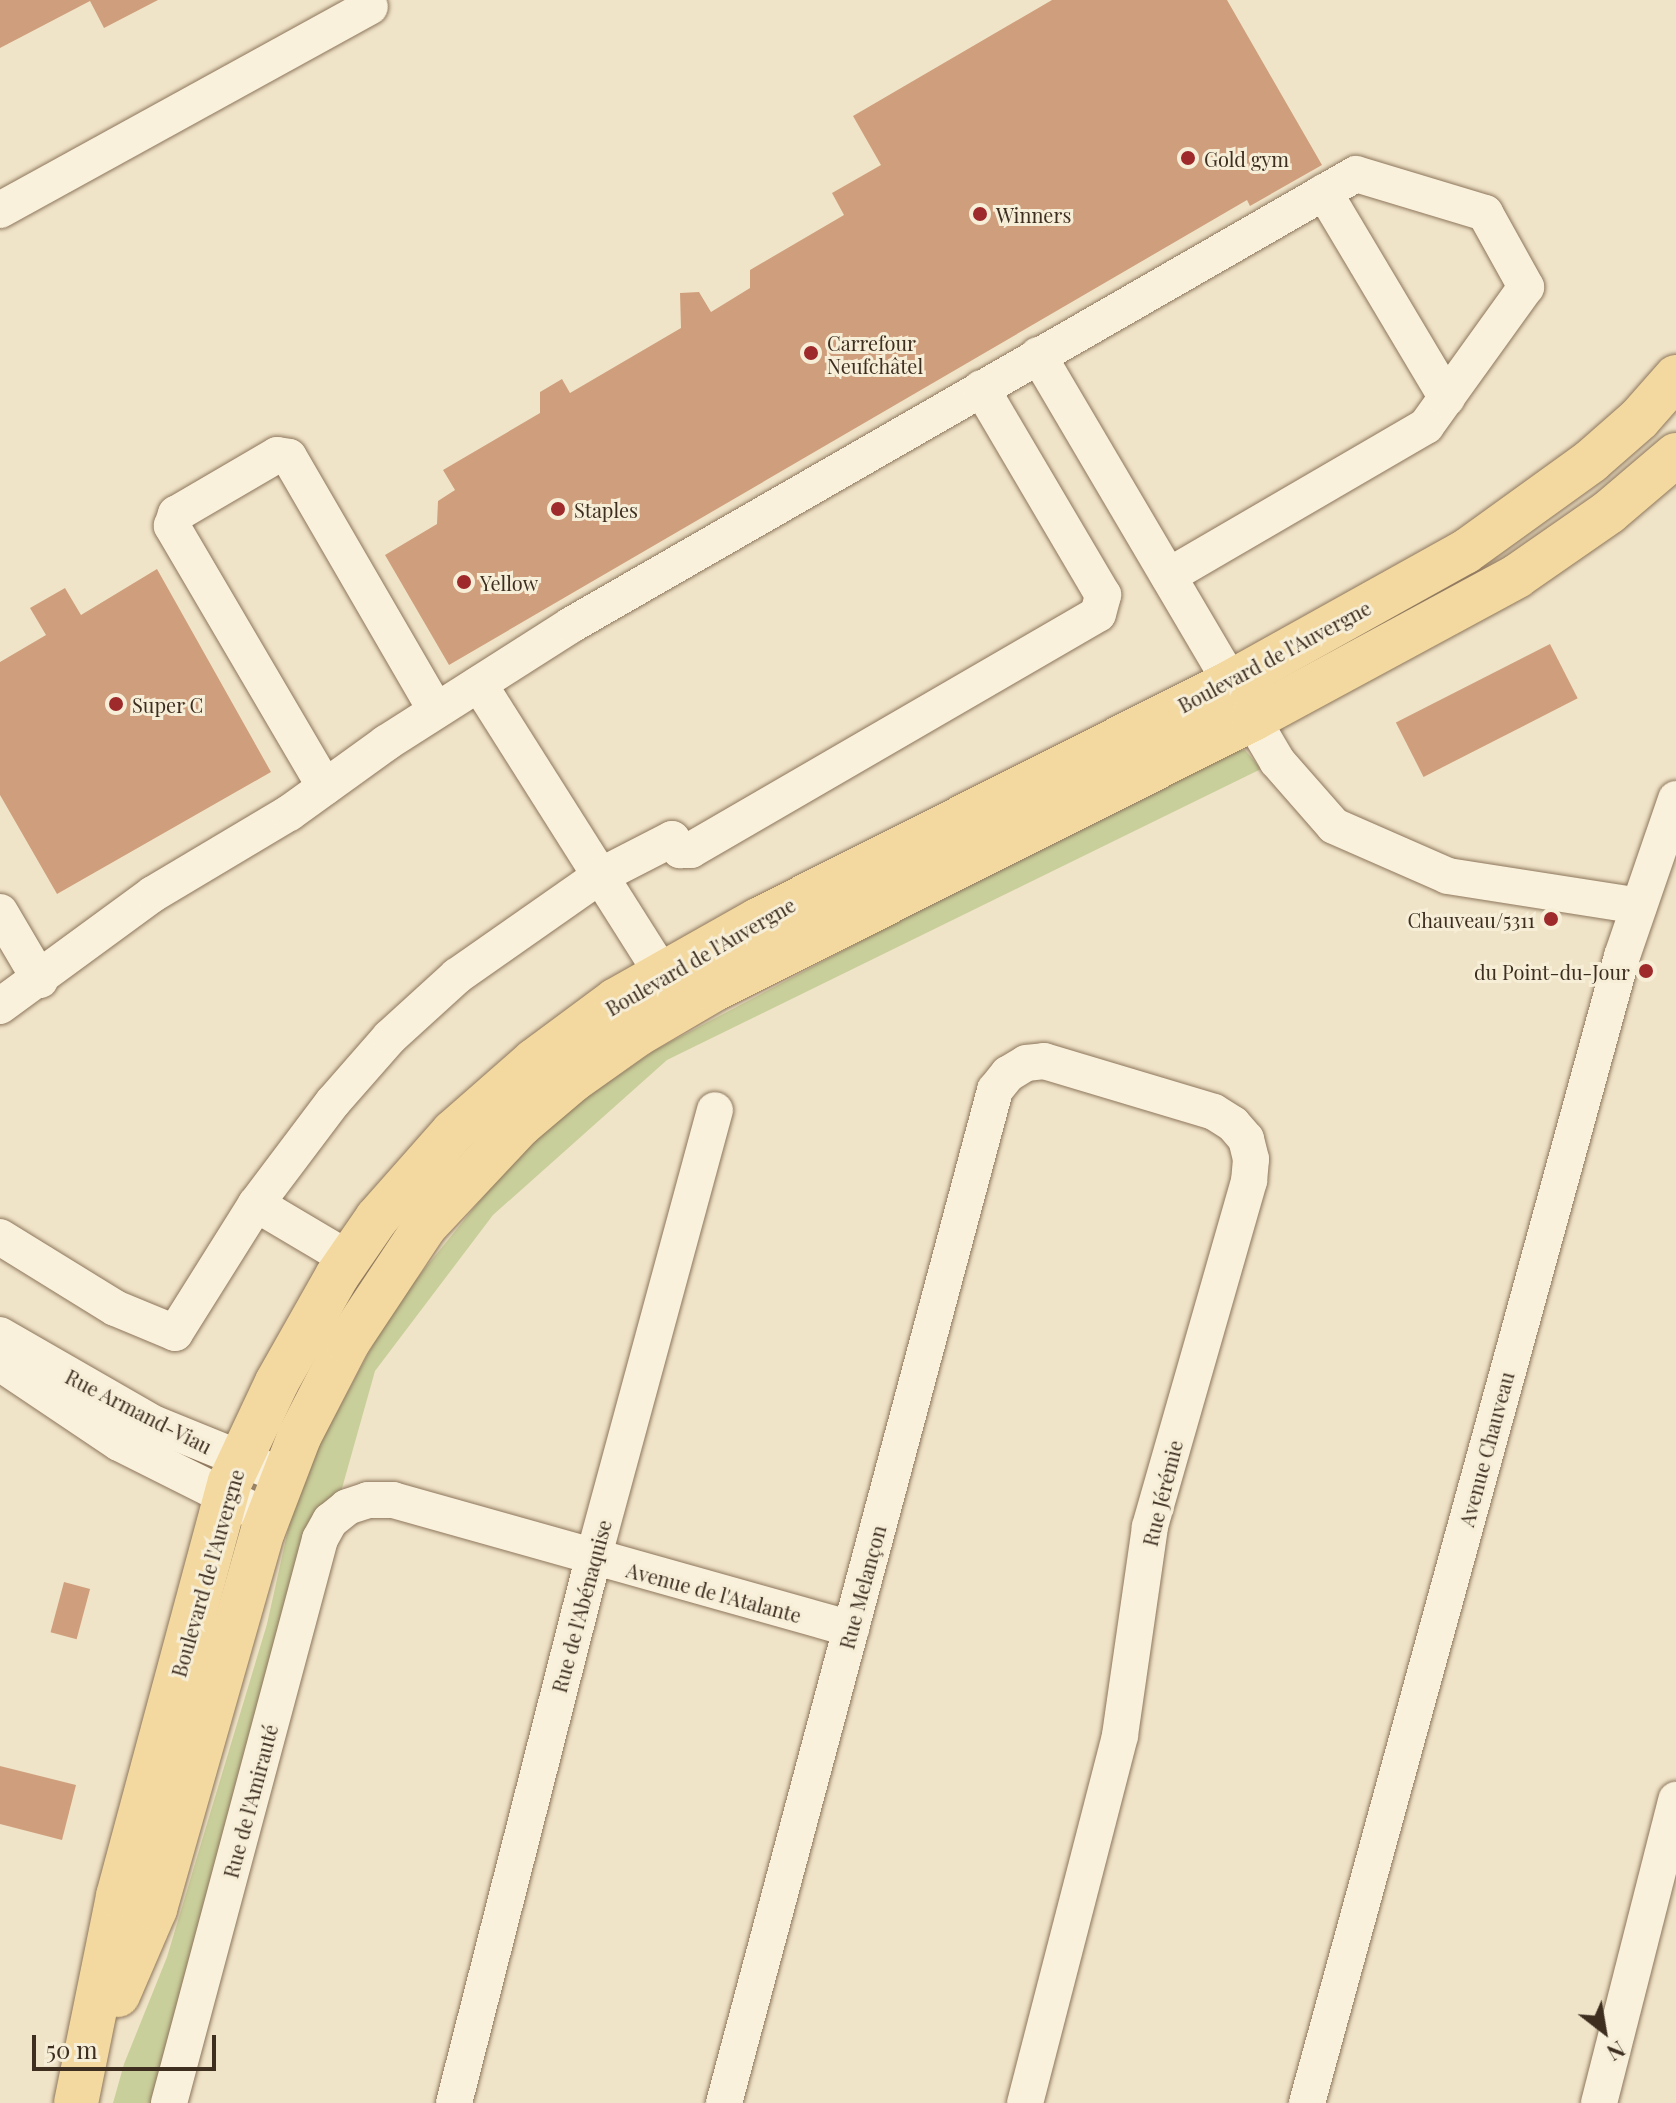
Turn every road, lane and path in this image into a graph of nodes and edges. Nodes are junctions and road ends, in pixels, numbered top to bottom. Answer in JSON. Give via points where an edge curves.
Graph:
{"nodes":[{"id":1,"x":370,"y":7,"type":"dead end"},
{"id":2,"x":1324,"y":192,"type":"junction"},
{"id":3,"x":0,"y":210,"type":"edge"},
{"id":4,"x":1038,"y":355,"type":"junction"},
{"id":5,"x":1676,"y":377,"type":"edge"},
{"id":6,"x":981,"y":388,"type":"junction"},
{"id":7,"x":1447,"y":398,"type":"junction"},
{"id":8,"x":1676,"y":455,"type":"edge"},
{"id":9,"x":1168,"y":576,"type":"junction"},
{"id":10,"x":1231,"y":682,"type":"junction"},
{"id":11,"x":479,"y":684,"type":"junction"},
{"id":12,"x":436,"y":711,"type":"junction"},
{"id":13,"x":1253,"y":719,"type":"junction"},
{"id":14,"x":325,"y":787,"type":"junction"},
{"id":15,"x":1676,"y":799,"type":"edge"},
{"id":16,"x":1667,"y":857,"type":"edge"},
{"id":17,"x":600,"y":876,"type":"junction"},
{"id":18,"x":1639,"y":906,"type":"junction"},
{"id":19,"x":0,"y":912,"type":"edge"},
{"id":20,"x":662,"y":974,"type":"junction"},
{"id":21,"x":40,"y":980,"type":"junction"},
{"id":22,"x":0,"y":1006,"type":"edge"},
{"id":23,"x":1008,"y":1074,"type":"joint"},
{"id":24,"x":715,"y":1110,"type":"dead end"},
{"id":25,"x":256,"y":1204,"type":"junction"},
{"id":26,"x":0,"y":1237,"type":"edge"},
{"id":27,"x":349,"y":1259,"type":"junction"},
{"id":28,"x":0,"y":1335,"type":"edge"},
{"id":29,"x":0,"y":1363,"type":"edge"},
{"id":30,"x":283,"y":1476,"type":"junction"},
{"id":31,"x":233,"y":1478,"type":"junction"},
{"id":32,"x":347,"y":1507,"type":"joint"},
{"id":33,"x":267,"y":1517,"type":"junction"},
{"id":34,"x":593,"y":1559,"type":"junction"},
{"id":35,"x":851,"y":1629,"type":"junction"},
{"id":36,"x":1676,"y":1800,"type":"edge"},
{"id":37,"x":1671,"y":1840,"type":"edge"},
{"id":38,"x":80,"y":2089,"type":"edge"},
{"id":39,"x":169,"y":2103,"type":"edge"},
{"id":40,"x":454,"y":2103,"type":"edge"},
{"id":41,"x":724,"y":2103,"type":"edge"},
{"id":42,"x":1025,"y":2103,"type":"edge"},
{"id":43,"x":1307,"y":2103,"type":"edge"},
{"id":44,"x":1599,"y":2103,"type":"edge"}],
"edges":[{"from":1,"to":3,"type":"street"},
{"from":2,"to":4,"type":"street"},
{"from":2,"to":7,"type":"street"},
{"from":2,"to":7,"type":"street","via":[[1356,174],[1485,213],[1526,287]]},
{"from":4,"to":6,"type":"street"},
{"from":4,"to":9,"type":"street"},
{"from":5,"to":10,"type":"main road","name":"Boulevard de l'Auvergne","via":[[1591,461],[1465,552]]},
{"from":6,"to":11,"type":"street","via":[[571,625]]},
{"from":6,"to":17,"type":"street","via":[[1103,595],[1098,614],[691,850],[680,850],[672,839]]},
{"from":7,"to":9,"type":"street","via":[[1426,426]]},
{"from":8,"to":13,"type":"main road","name":"Boulevard de l'Auvergne","via":[[1609,512],[1517,576]]},
{"from":9,"to":10,"type":"street"},
{"from":10,"to":13,"type":"street"},
{"from":10,"to":20,"type":"main road","name":"Boulevard de l'Auvergne","via":[[758,920]]},
{"from":11,"to":12,"type":"street"},
{"from":11,"to":17,"type":"street"},
{"from":12,"to":14,"type":"street"},
{"from":12,"to":14,"type":"street","via":[[289,457],[277,455],[176,514],[172,526]]},
{"from":13,"to":18,"type":"street","via":[[1277,761],[1334,826],[1448,876]]},
{"from":13,"to":30,"type":"main road","name":"Boulevard de l'Auvergne","via":[[792,948],[638,1034],[573,1080],[520,1125],[425,1226],[348,1342]]},
{"from":14,"to":21,"type":"street","via":[[153,894]]},
{"from":15,"to":16,"type":"street","name":"Avenue Chauveau"},
{"from":16,"to":18,"type":"street","name":"Avenue Chauveau"},
{"from":17,"to":20,"type":"street"},
{"from":17,"to":25,"type":"street","via":[[457,976],[390,1037]]},
{"from":18,"to":43,"type":"street","name":"Avenue Chauveau"},
{"from":19,"to":21,"type":"street"},
{"from":20,"to":27,"type":"main road","name":"Boulevard de l'Auvergne","via":[[616,1000],[534,1061],[453,1132],[377,1218]]},
{"from":21,"to":22,"type":"street"},
{"from":23,"to":35,"type":"street","name":"Rue Melançon","via":[[995,1090]]},
{"from":23,"to":42,"type":"street","name":"Rue Jérémie","via":[[1026,1063],[1044,1061],[1214,1112],[1246,1139],[1251,1159],[1150,1527],[1120,1736]]},
{"from":24,"to":34,"type":"street","name":"Rue de l'Abénaquise"},
{"from":25,"to":26,"type":"street","via":[[175,1333],[115,1308]]},
{"from":25,"to":27,"type":"street"},
{"from":27,"to":31,"type":"main road","name":"Boulevard de l'Auvergne","via":[[277,1382]]},
{"from":28,"to":31,"type":"street","name":"Rue Armand-Viau","via":[[155,1424]]},
{"from":29,"to":31,"type":"street","name":"Rue Armand-Viau","via":[[119,1443]]},
{"from":30,"to":31,"type":"street","name":"Rue Armand-Viau"},
{"from":30,"to":33,"type":"main road","name":"Boulevard de l'Auvergne"},
{"from":31,"to":33,"type":"street","name":"Rue Armand-Viau"},
{"from":31,"to":38,"type":"main road","name":"Boulevard de l'Auvergne","via":[[118,1896]]},
{"from":32,"to":34,"type":"street","name":"Avenue de l'Atalante","via":[[393,1500]]},
{"from":32,"to":39,"type":"street","name":"Rue de l'Amirauté","via":[[320,1539]]},
{"from":33,"to":38,"type":"main road","name":"Boulevard de l'Auvergne","via":[[155,1909]]},
{"from":34,"to":35,"type":"street","name":"Avenue de l'Atalante"},
{"from":34,"to":40,"type":"street","name":"Rue de l'Abénaquise"},
{"from":35,"to":41,"type":"street","name":"Rue Melançon"},
{"from":36,"to":37,"type":"street"},
{"from":37,"to":44,"type":"street"}]}
